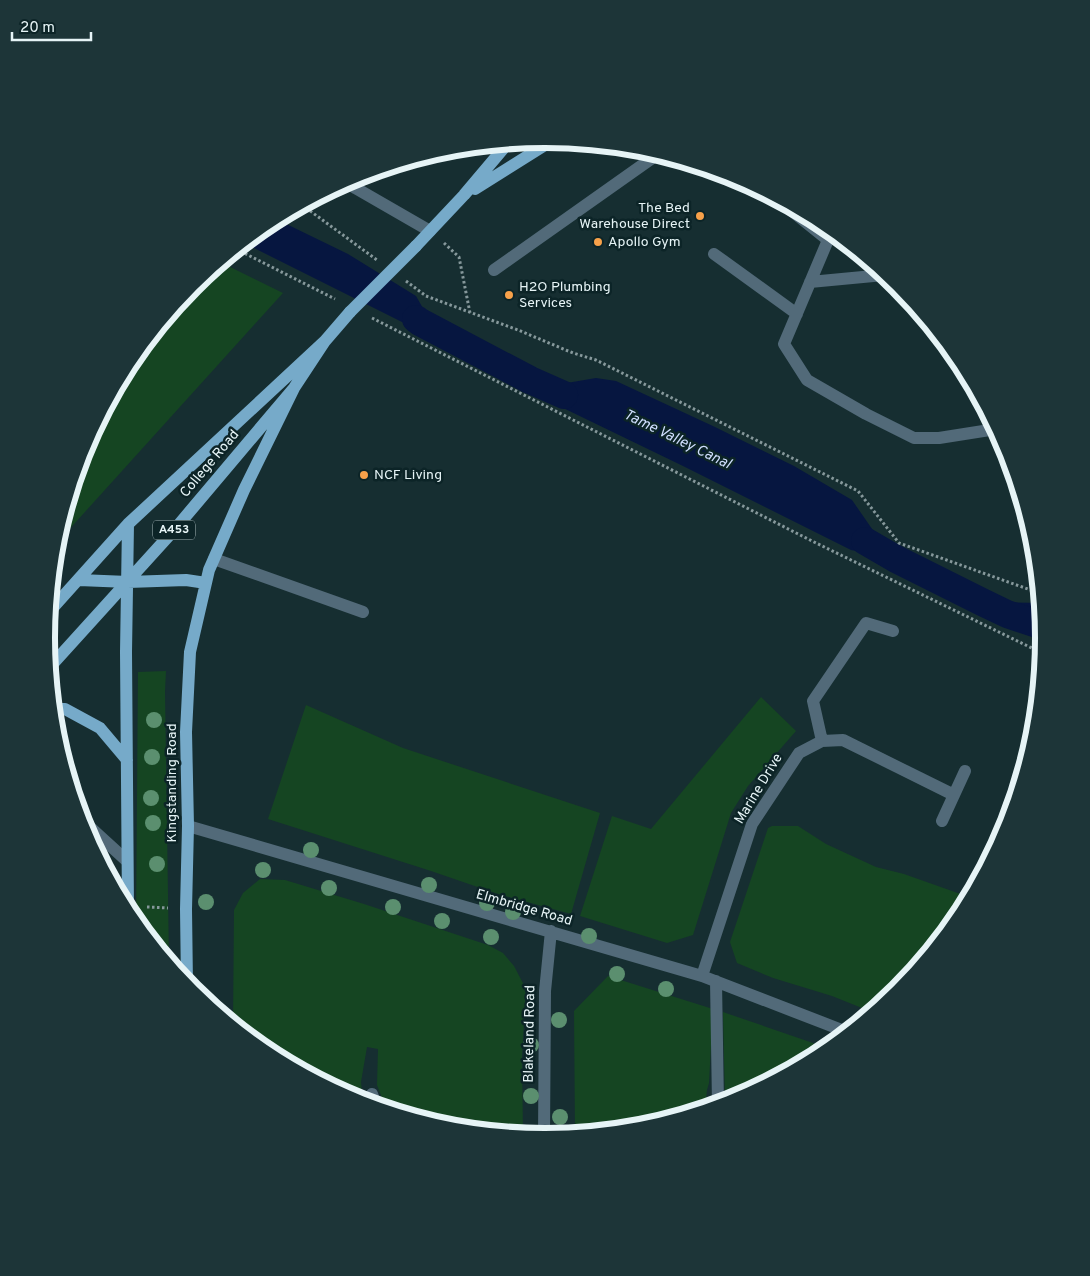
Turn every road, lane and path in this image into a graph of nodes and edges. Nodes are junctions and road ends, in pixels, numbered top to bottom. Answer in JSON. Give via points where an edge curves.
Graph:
{"nodes":[{"id":1,"x":540,"y":148,"type":"edge"},
{"id":2,"x":502,"y":150,"type":"edge"},
{"id":3,"x":650,"y":159,"type":"edge"},
{"id":4,"x":353,"y":187,"type":"edge"},
{"id":5,"x":464,"y":195,"type":"junction"},
{"id":6,"x":308,"y":210,"type":"edge"},
{"id":7,"x":430,"y":231,"type":"junction"},
{"id":8,"x":828,"y":238,"type":"edge"},
{"id":9,"x":243,"y":252,"type":"edge"},
{"id":10,"x":714,"y":254,"type":"dead end"},
{"id":11,"x":380,"y":262,"type":"dead end"},
{"id":12,"x":494,"y":270,"type":"dead end"},
{"id":13,"x":873,"y":275,"type":"edge"},
{"id":14,"x":403,"y":279,"type":"dead end"},
{"id":15,"x":810,"y":282,"type":"junction"},
{"id":16,"x":339,"y":300,"type":"dead end"},
{"id":17,"x":470,"y":312,"type":"junction"},
{"id":18,"x":365,"y":314,"type":"dead end"},
{"id":19,"x":797,"y":314,"type":"junction"},
{"id":20,"x":325,"y":341,"type":"junction"},
{"id":21,"x":294,"y":388,"type":"junction"},
{"id":22,"x":988,"y":430,"type":"edge"},
{"id":23,"x":128,"y":524,"type":"junction"},
{"id":24,"x":214,"y":558,"type":"junction"},
{"id":25,"x":79,"y":580,"type":"junction"},
{"id":26,"x":128,"y":582,"type":"junction"},
{"id":27,"x":206,"y":583,"type":"junction"},
{"id":28,"x":1033,"y":591,"type":"edge"},
{"id":29,"x":56,"y":604,"type":"edge"},
{"id":30,"x":363,"y":612,"type":"dead end"},
{"id":31,"x":893,"y":631,"type":"dead end"},
{"id":32,"x":1035,"y":649,"type":"edge"},
{"id":33,"x":56,"y":661,"type":"edge"},
{"id":34,"x":60,"y":709,"type":"edge"},
{"id":35,"x":822,"y":741,"type":"junction"},
{"id":36,"x":127,"y":760,"type":"junction"},
{"id":37,"x":965,"y":771,"type":"dead end"},
{"id":38,"x":954,"y":795,"type":"junction"},
{"id":39,"x":942,"y":821,"type":"dead end"},
{"id":40,"x":188,"y":826,"type":"junction"},
{"id":41,"x":94,"y":830,"type":"edge"},
{"id":42,"x":127,"y":861,"type":"junction"},
{"id":43,"x":128,"y":894,"type":"edge"},
{"id":44,"x":137,"y":908,"type":"edge"},
{"id":45,"x":186,"y":909,"type":"junction"},
{"id":46,"x":551,"y":931,"type":"junction"},
{"id":47,"x":187,"y":971,"type":"edge"},
{"id":48,"x":702,"y":976,"type":"junction"},
{"id":49,"x":716,"y":981,"type":"junction"},
{"id":50,"x":840,"y":1029,"type":"edge"},
{"id":51,"x":718,"y":1097,"type":"edge"},
{"id":52,"x":544,"y":1128,"type":"edge"}],
"edges":[{"from":1,"to":5,"type":"main road","number":"A453"},
{"from":2,"to":5,"type":"main road","number":"A453"},
{"from":3,"to":12,"type":"street"},
{"from":4,"to":7,"type":"street"},
{"from":5,"to":7,"type":"main road","number":"A453"},
{"from":6,"to":11,"type":"path"},
{"from":7,"to":17,"type":"path","via":[[459,257]]},
{"from":7,"to":20,"type":"main road","name":"College Road","number":"A453","bridge":true},
{"from":8,"to":15,"type":"street"},
{"from":9,"to":16,"type":"path"},
{"from":10,"to":19,"type":"street"},
{"from":13,"to":15,"type":"street"},
{"from":14,"to":17,"type":"path","via":[[426,296]]},
{"from":15,"to":19,"type":"street"},
{"from":17,"to":28,"type":"path","via":[[596,360],[858,491],[899,543]]},
{"from":18,"to":32,"type":"path","via":[[812,541]]},
{"from":19,"to":22,"type":"street","via":[[784,344],[807,380],[914,438],[939,438]]},
{"from":20,"to":21,"type":"main road","name":"College Road","number":"A453"},
{"from":20,"to":23,"type":"main road","name":"College Road","number":"A453"},
{"from":21,"to":24,"type":"main road","name":"Kingstanding Road"},
{"from":21,"to":26,"type":"main road","name":"College Road","number":"A453"},
{"from":23,"to":25,"type":"main road","name":"College Road","number":"A453"},
{"from":23,"to":26,"type":"main road"},
{"from":24,"to":27,"type":"main road","name":"Kingstanding Road"},
{"from":24,"to":30,"type":"street"},
{"from":25,"to":26,"type":"main road"},
{"from":25,"to":29,"type":"main road","name":"College Road","number":"A453"},
{"from":26,"to":27,"type":"main road","via":[[186,580]]},
{"from":26,"to":33,"type":"main road","name":"College Road","number":"A453"},
{"from":26,"to":36,"type":"main road"},
{"from":27,"to":40,"type":"main road","name":"Kingstanding Road","via":[[190,652],[186,732]]},
{"from":31,"to":35,"type":"street","via":[[866,624],[813,701]]},
{"from":34,"to":36,"type":"main road","via":[[100,728]]},
{"from":35,"to":38,"type":"street","name":"Marine Drive","via":[[843,740]]},
{"from":35,"to":48,"type":"street","name":"Marine Drive","via":[[799,752],[752,824]]},
{"from":36,"to":42,"type":"main road"},
{"from":37,"to":38,"type":"street"},
{"from":38,"to":39,"type":"street"},
{"from":40,"to":45,"type":"main road","name":"Kingstanding Road"},
{"from":40,"to":46,"type":"street","name":"Elmbridge Road"},
{"from":41,"to":42,"type":"street"},
{"from":42,"to":43,"type":"main road"},
{"from":44,"to":45,"type":"path"},
{"from":45,"to":47,"type":"main road","name":"Kingstanding Road"},
{"from":46,"to":48,"type":"street","name":"Elmbridge Road"},
{"from":46,"to":52,"type":"street","name":"Blakeland Road","via":[[545,991]]},
{"from":48,"to":49,"type":"street","name":"Elmbridge Road"},
{"from":49,"to":50,"type":"street","name":"Elmbridge Road"},
{"from":49,"to":51,"type":"street"}]}
